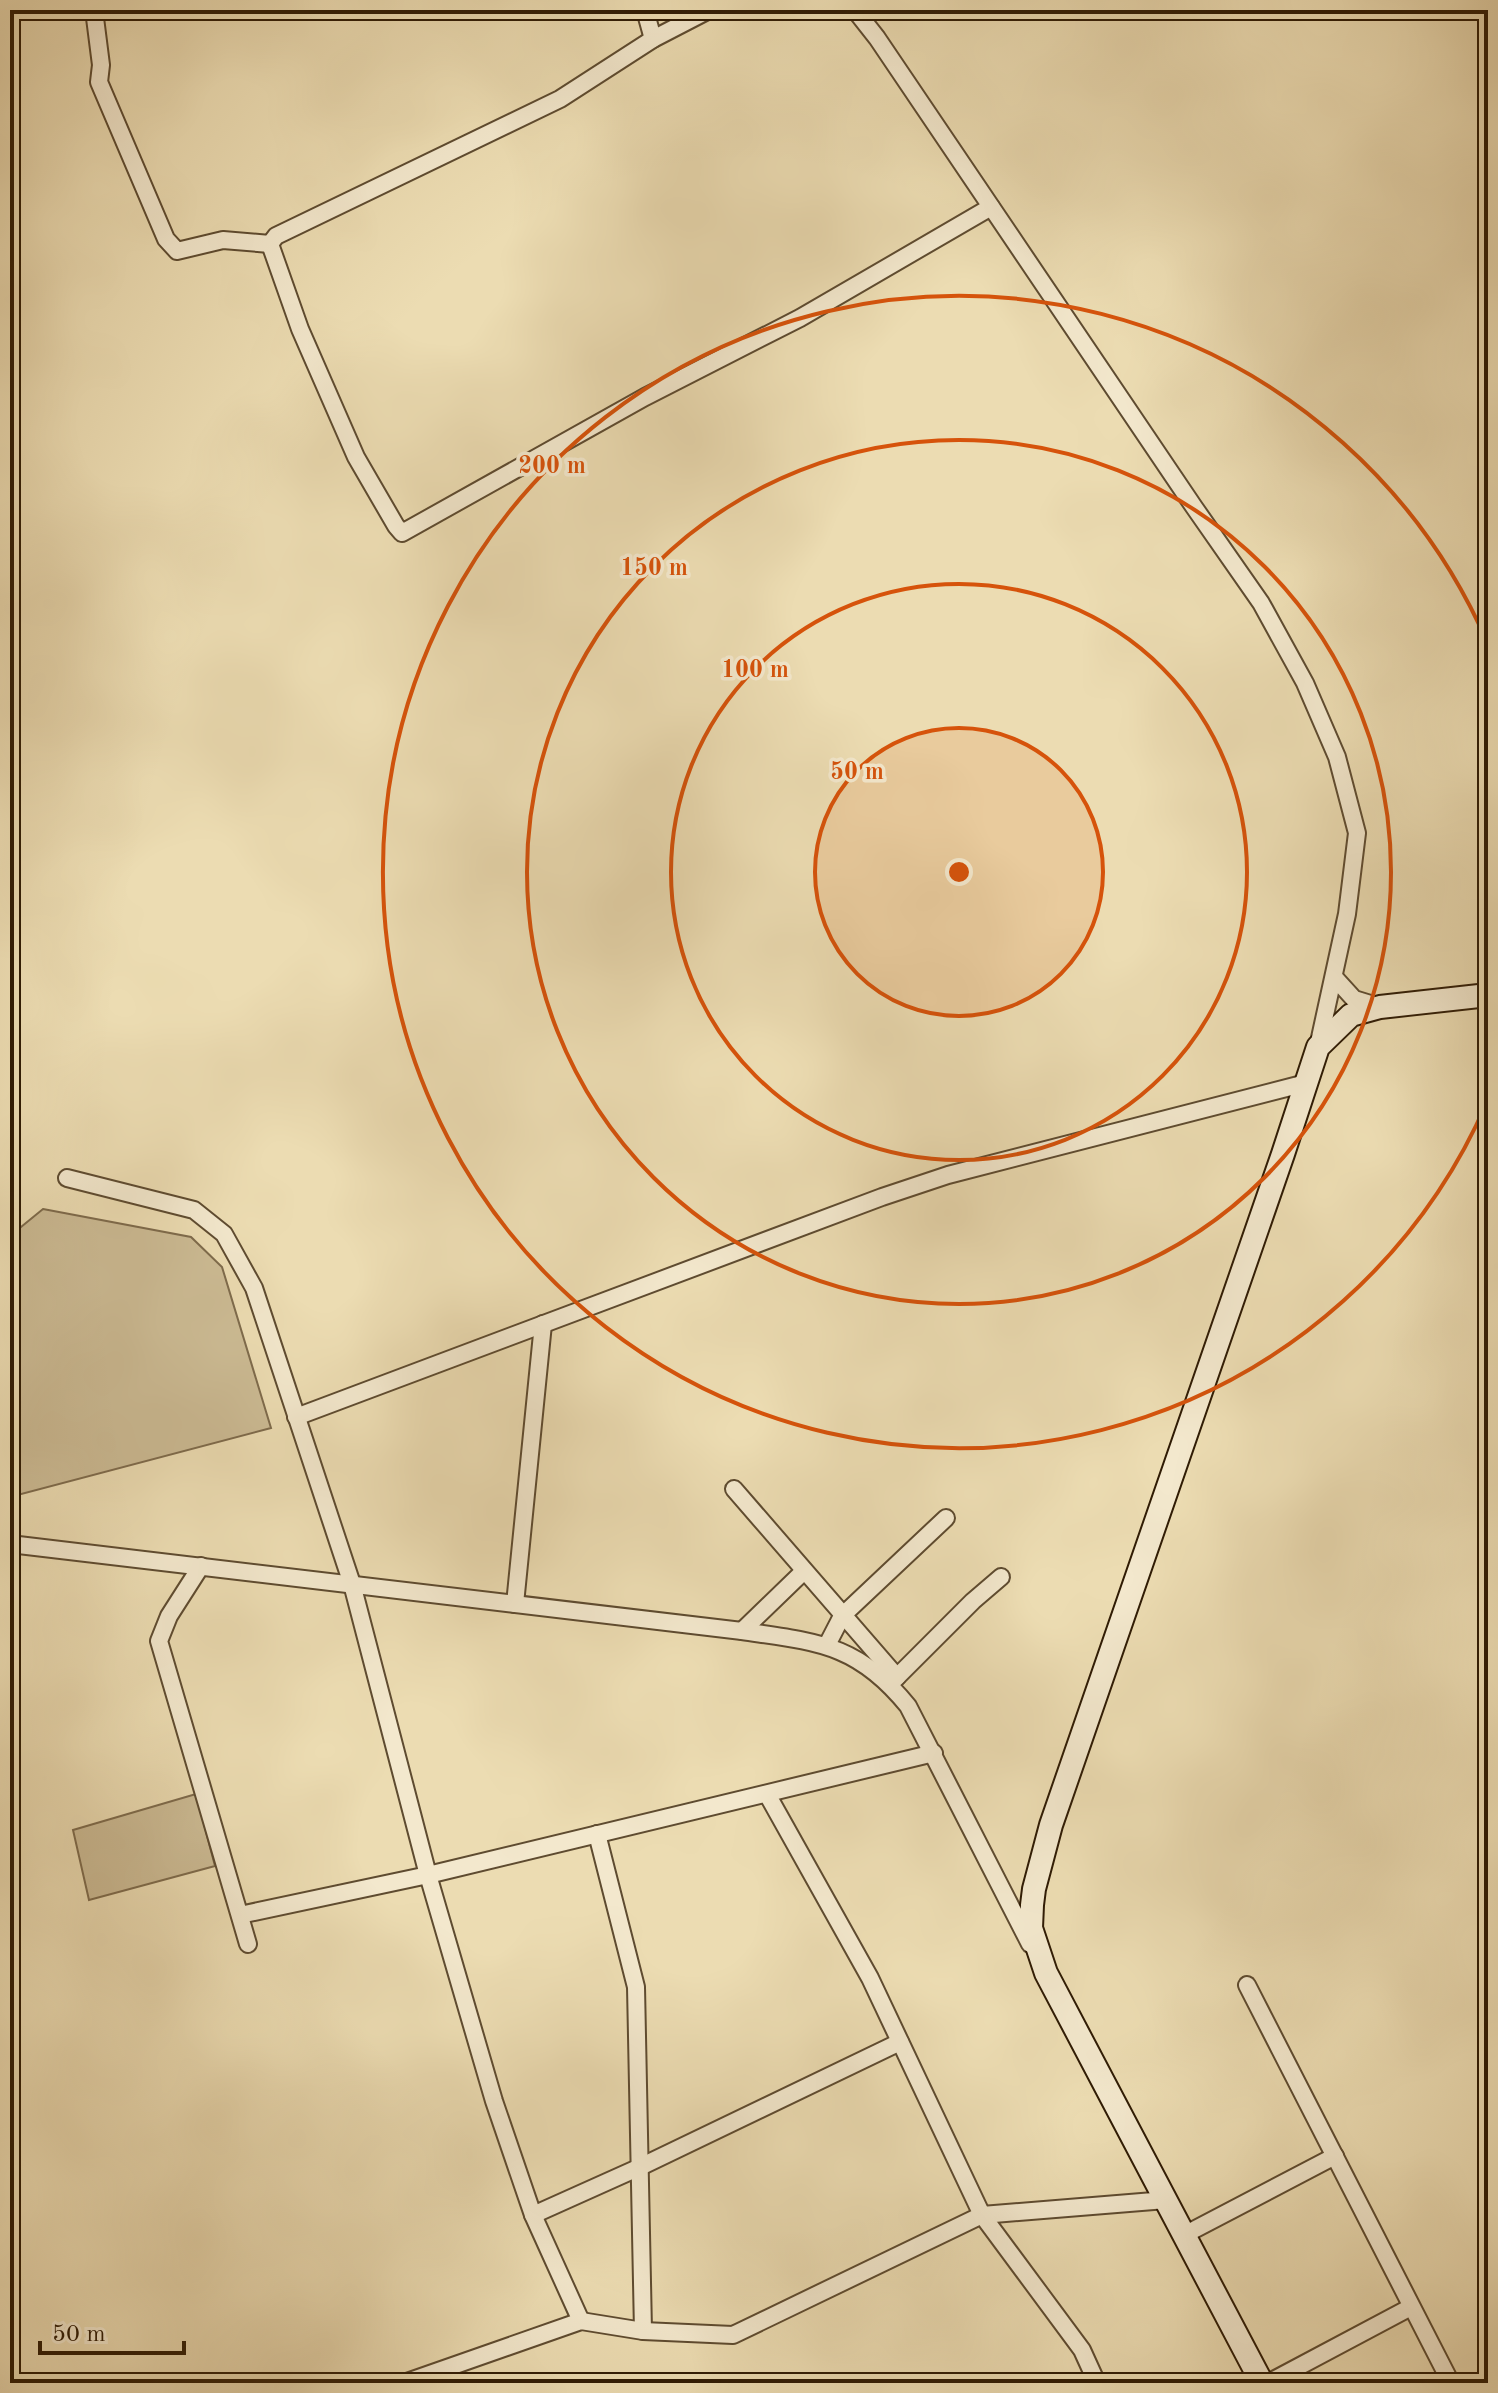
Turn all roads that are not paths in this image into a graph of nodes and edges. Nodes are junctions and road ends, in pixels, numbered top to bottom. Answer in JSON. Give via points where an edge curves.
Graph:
{"nodes":[{"id":1,"x":94,"y":10,"type":"edge"},
{"id":2,"x":645,"y":10,"type":"edge"},
{"id":3,"x":709,"y":10,"type":"edge"},
{"id":4,"x":855,"y":10,"type":"edge"},
{"id":5,"x":653,"y":39,"type":"junction"},
{"id":6,"x":991,"y":207,"type":"junction"},
{"id":7,"x":270,"y":244,"type":"junction"},
{"id":8,"x":1334,"y":977,"type":"junction"},
{"id":9,"x":1488,"y":995,"type":"edge"},
{"id":10,"x":1380,"y":1007,"type":"junction"},
{"id":11,"x":1318,"y":1047,"type":"junction"},
{"id":12,"x":1306,"y":1083,"type":"junction"},
{"id":13,"x":67,"y":1178,"type":"dead end"},
{"id":14,"x":543,"y":1324,"type":"junction"},
{"id":15,"x":296,"y":1417,"type":"junction"},
{"id":16,"x":734,"y":1489,"type":"dead end"},
{"id":17,"x":946,"y":1518,"type":"dead end"},
{"id":18,"x":10,"y":1544,"type":"edge"},
{"id":19,"x":201,"y":1566,"type":"junction"},
{"id":20,"x":804,"y":1571,"type":"junction"},
{"id":21,"x":1001,"y":1577,"type":"dead end"},
{"id":22,"x":352,"y":1584,"type":"junction"},
{"id":23,"x":515,"y":1604,"type":"junction"},
{"id":24,"x":842,"y":1616,"type":"junction"},
{"id":25,"x":742,"y":1631,"type":"junction"},
{"id":26,"x":827,"y":1645,"type":"junction"},
{"id":27,"x":894,"y":1681,"type":"junction"},
{"id":28,"x":934,"y":1753,"type":"junction"},
{"id":29,"x":767,"y":1794,"type":"junction"},
{"id":30,"x":597,"y":1834,"type":"junction"},
{"id":31,"x":428,"y":1875,"type":"junction"},
{"id":32,"x":1034,"y":1889,"type":"junction"},
{"id":33,"x":1007,"y":1902,"type":"junction"},
{"id":34,"x":240,"y":1915,"type":"junction"},
{"id":35,"x":248,"y":1944,"type":"dead end"},
{"id":36,"x":1046,"y":1973,"type":"junction"},
{"id":37,"x":1247,"y":1985,"type":"dead end"},
{"id":38,"x":900,"y":2042,"type":"junction"},
{"id":39,"x":1335,"y":2156,"type":"junction"},
{"id":40,"x":640,"y":2167,"type":"junction"},
{"id":41,"x":1166,"y":2200,"type":"junction"},
{"id":42,"x":533,"y":2215,"type":"junction"},
{"id":43,"x":982,"y":2215,"type":"junction"},
{"id":44,"x":1184,"y":2235,"type":"junction"},
{"id":45,"x":1411,"y":2307,"type":"junction"},
{"id":46,"x":581,"y":2321,"type":"junction"},
{"id":47,"x":643,"y":2331,"type":"junction"},
{"id":48,"x":404,"y":2383,"type":"edge"},
{"id":49,"x":1097,"y":2383,"type":"edge"},
{"id":50,"x":1265,"y":2383,"type":"edge"},
{"id":51,"x":1451,"y":2383,"type":"edge"}],
"edges":[{"from":1,"to":7,"type":"street","via":[[99,82],[166,239],[177,251],[223,240]]},
{"from":2,"to":5,"type":"street"},
{"from":3,"to":5,"type":"street"},
{"from":4,"to":6,"type":"street"},
{"from":5,"to":7,"type":"street","via":[[560,99],[276,236]]},
{"from":6,"to":7,"type":"street","via":[[800,318],[645,397],[402,533],[356,457],[300,329]]},
{"from":6,"to":8,"type":"street","via":[[1261,603],[1305,683],[1337,757],[1357,833]]},
{"from":8,"to":10,"type":"street","via":[[1354,999]]},
{"from":8,"to":11,"type":"street"},
{"from":9,"to":10,"type":"street"},
{"from":10,"to":11,"type":"street","via":[[1351,1015]]},
{"from":11,"to":12,"type":"street"},
{"from":12,"to":14,"type":"street","via":[[948,1175]]},
{"from":12,"to":32,"type":"street","via":[[1051,1825]]},
{"from":13,"to":15,"type":"street","via":[[194,1210],[224,1234],[254,1288]]},
{"from":14,"to":15,"type":"street"},
{"from":14,"to":23,"type":"street"},
{"from":15,"to":22,"type":"street"},
{"from":16,"to":20,"type":"street"},
{"from":17,"to":24,"type":"street"},
{"from":18,"to":19,"type":"street"},
{"from":19,"to":22,"type":"street"},
{"from":19,"to":34,"type":"street","via":[[159,1641]]},
{"from":20,"to":24,"type":"street"},
{"from":20,"to":25,"type":"street"},
{"from":21,"to":27,"type":"street"},
{"from":22,"to":23,"type":"street"},
{"from":22,"to":31,"type":"street"},
{"from":23,"to":25,"type":"street"},
{"from":24,"to":26,"type":"street"},
{"from":24,"to":27,"type":"street"},
{"from":25,"to":26,"type":"street"},
{"from":26,"to":27,"type":"street"},
{"from":27,"to":28,"type":"street"},
{"from":28,"to":29,"type":"street"},
{"from":28,"to":33,"type":"street"},
{"from":29,"to":30,"type":"street"},
{"from":29,"to":38,"type":"street"},
{"from":30,"to":31,"type":"street"},
{"from":30,"to":40,"type":"street","via":[[636,1987]]},
{"from":31,"to":34,"type":"street"},
{"from":31,"to":42,"type":"street"},
{"from":32,"to":33,"type":"street"},
{"from":32,"to":36,"type":"street","via":[[1031,1928]]},
{"from":33,"to":36,"type":"street"},
{"from":34,"to":35,"type":"street"},
{"from":36,"to":41,"type":"street"},
{"from":37,"to":39,"type":"street"},
{"from":38,"to":40,"type":"street"},
{"from":38,"to":43,"type":"street"},
{"from":39,"to":44,"type":"street"},
{"from":39,"to":45,"type":"street"},
{"from":40,"to":42,"type":"street"},
{"from":40,"to":47,"type":"street"},
{"from":41,"to":43,"type":"street"},
{"from":41,"to":44,"type":"street"},
{"from":42,"to":46,"type":"street"},
{"from":43,"to":47,"type":"street","via":[[733,2335]]},
{"from":43,"to":49,"type":"street","via":[[1082,2350]]},
{"from":44,"to":50,"type":"street"},
{"from":45,"to":50,"type":"street"},
{"from":45,"to":51,"type":"street"},
{"from":46,"to":47,"type":"street"},
{"from":46,"to":48,"type":"street"}]}
